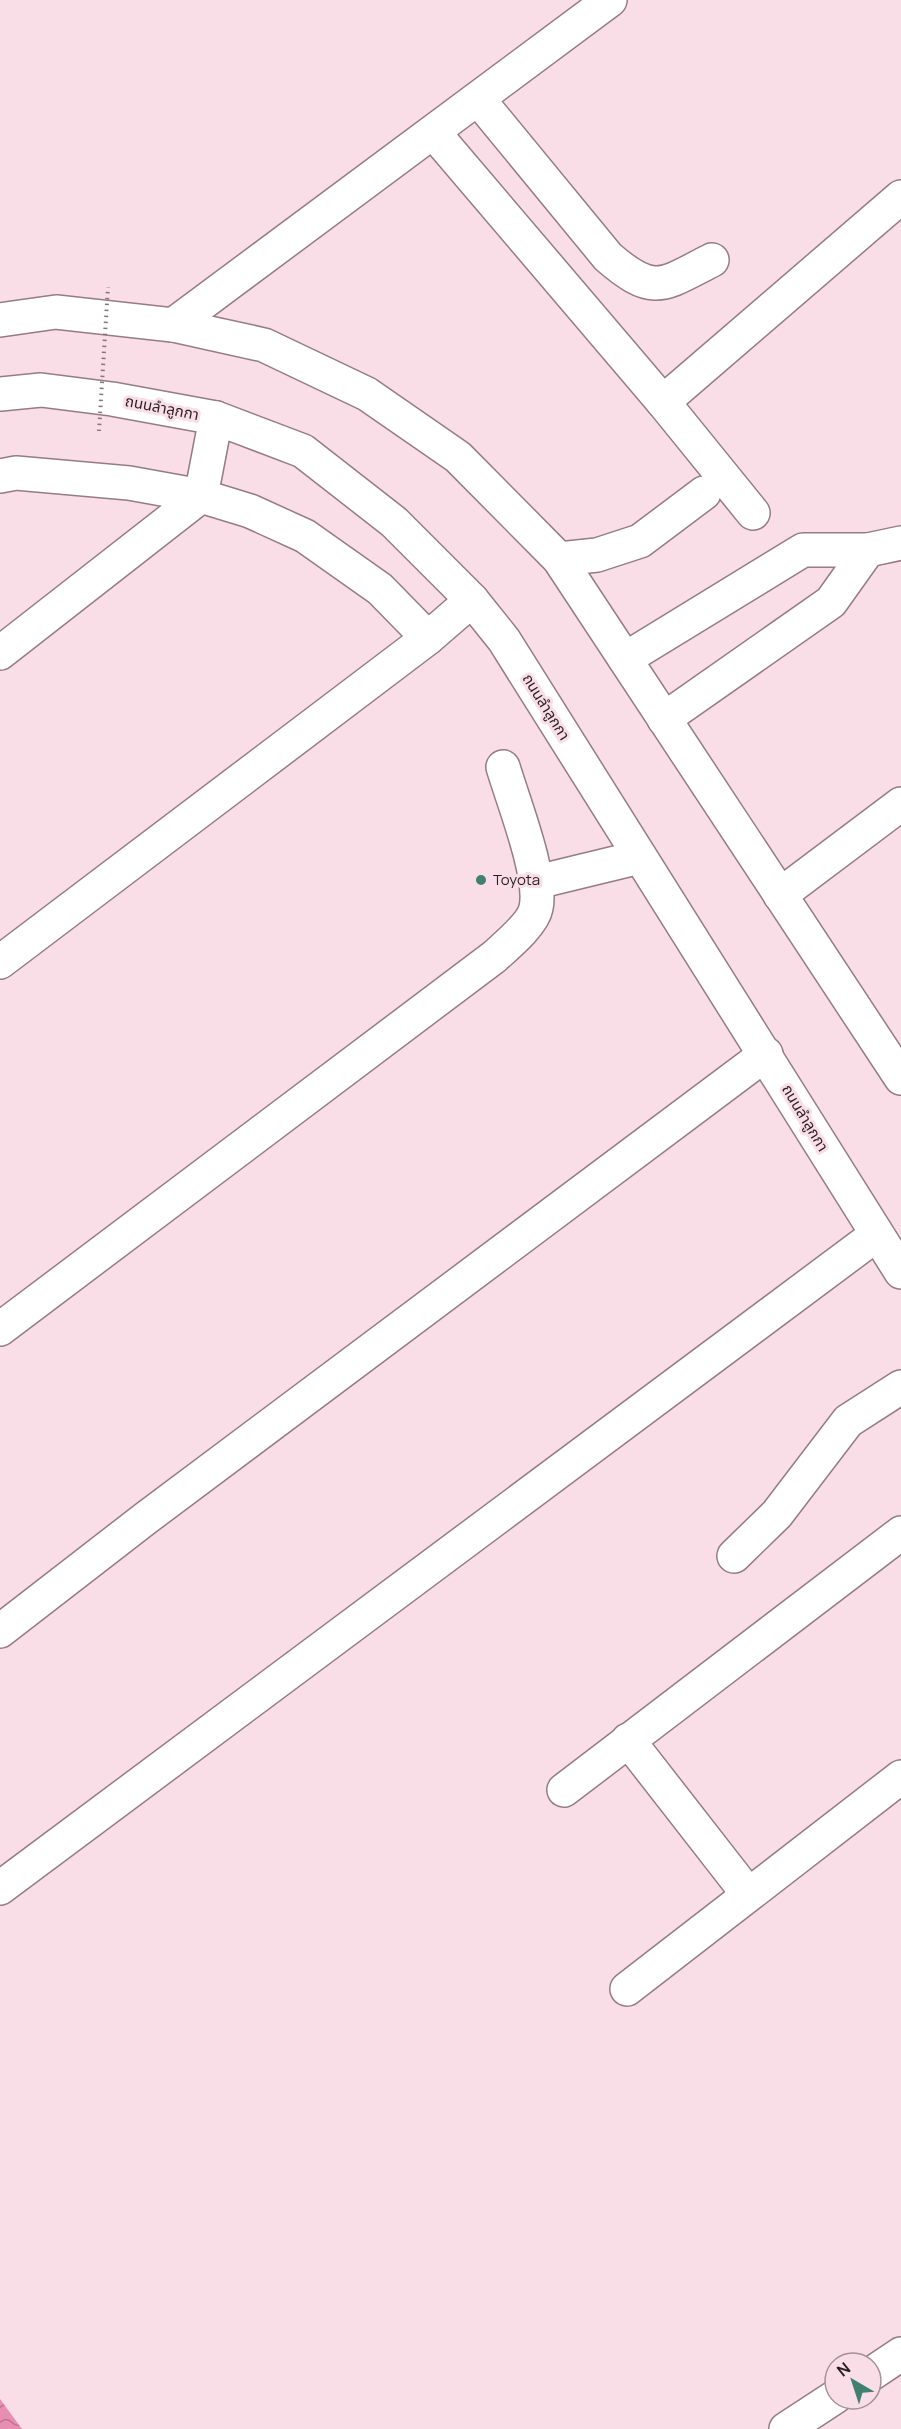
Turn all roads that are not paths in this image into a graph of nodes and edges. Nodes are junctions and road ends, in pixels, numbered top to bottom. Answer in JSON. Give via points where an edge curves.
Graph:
{"nodes":[{"id":1,"x":610,"y":0,"type":"edge"},
{"id":2,"x":479,"y":100,"type":"junction"},
{"id":3,"x":434,"y":133,"type":"junction"},
{"id":4,"x":901,"y":197,"type":"edge"},
{"id":5,"x":712,"y":260,"type":"dead end"},
{"id":6,"x":0,"y":320,"type":"edge"},
{"id":7,"x":173,"y":326,"type":"junction"},
{"id":8,"x":0,"y":394,"type":"edge"},
{"id":9,"x":663,"y":402,"type":"junction"},
{"id":10,"x":216,"y":418,"type":"junction"},
{"id":11,"x":0,"y":476,"type":"edge"},
{"id":12,"x":704,"y":493,"type":"dead end"},
{"id":13,"x":201,"y":496,"type":"junction"},
{"id":14,"x":753,"y":513,"type":"dead end"},
{"id":15,"x":901,"y":543,"type":"edge"},
{"id":16,"x":868,"y":550,"type":"junction"},
{"id":17,"x":559,"y":559,"type":"junction"},
{"id":18,"x":472,"y":600,"type":"junction"},
{"id":19,"x":428,"y":638,"type":"junction"},
{"id":20,"x":0,"y":653,"type":"edge"},
{"id":21,"x":625,"y":659,"type":"junction"},
{"id":22,"x":664,"y":719,"type":"junction"},
{"id":23,"x":503,"y":767,"type":"dead end"},
{"id":24,"x":901,"y":804,"type":"edge"},
{"id":25,"x":640,"y":857,"type":"junction"},
{"id":26,"x":537,"y":882,"type":"junction"},
{"id":27,"x":780,"y":895,"type":"junction"},
{"id":28,"x":0,"y":962,"type":"edge"},
{"id":29,"x":766,"y":1054,"type":"junction"},
{"id":30,"x":898,"y":1067,"type":"edge"},
{"id":31,"x":876,"y":1234,"type":"junction"},
{"id":32,"x":901,"y":1272,"type":"edge"},
{"id":33,"x":0,"y":1329,"type":"edge"},
{"id":34,"x":901,"y":1387,"type":"edge"},
{"id":35,"x":901,"y":1533,"type":"edge"},
{"id":36,"x":734,"y":1556,"type":"dead end"},
{"id":37,"x":0,"y":1631,"type":"edge"},
{"id":38,"x":628,"y":1740,"type":"junction"},
{"id":39,"x":901,"y":1777,"type":"edge"},
{"id":40,"x":564,"y":1790,"type":"dead end"},
{"id":41,"x":0,"y":1888,"type":"edge"},
{"id":42,"x":748,"y":1894,"type":"junction"},
{"id":43,"x":627,"y":1989,"type":"dead end"},
{"id":44,"x":901,"y":2354,"type":"edge"},
{"id":45,"x":883,"y":2366,"type":"edge"},
{"id":46,"x":823,"y":2405,"type":"edge"},
{"id":47,"x":786,"y":2429,"type":"edge"}],
"edges":[{"from":1,"to":2,"type":"street"},
{"from":2,"to":3,"type":"street"},
{"from":2,"to":5,"type":"street","via":[[608,257],[627,274],[648,284],[664,285]]},
{"from":3,"to":7,"type":"street"},
{"from":3,"to":9,"type":"street"},
{"from":4,"to":9,"type":"street"},
{"from":6,"to":7,"type":"street","via":[[56,312]]},
{"from":7,"to":17,"type":"street","via":[[264,345],[367,394],[458,457]]},
{"from":8,"to":10,"type":"street","name":"ถนนลำลูกกา","via":[[53,392]]},
{"from":9,"to":14,"type":"street"},
{"from":10,"to":13,"type":"street"},
{"from":10,"to":18,"type":"street","name":"ถนนลำลูกกา","via":[[303,451],[394,522]]},
{"from":11,"to":13,"type":"street","via":[[16,473],[129,483]]},
{"from":12,"to":17,"type":"street","via":[[640,541],[597,555]]},
{"from":13,"to":19,"type":"street","via":[[250,511],[305,536],[380,589]]},
{"from":13,"to":20,"type":"street"},
{"from":15,"to":16,"type":"street"},
{"from":16,"to":21,"type":"street","via":[[803,550]]},
{"from":16,"to":22,"type":"street","via":[[831,602]]},
{"from":17,"to":21,"type":"street"},
{"from":18,"to":19,"type":"street"},
{"from":18,"to":25,"type":"street","name":"ถนนลำลูกกา","via":[[504,640]]},
{"from":19,"to":28,"type":"street"},
{"from":21,"to":22,"type":"street"},
{"from":22,"to":27,"type":"street"},
{"from":23,"to":26,"type":"street"},
{"from":24,"to":27,"type":"street"},
{"from":25,"to":26,"type":"street"},
{"from":25,"to":29,"type":"street","name":"ถนนลำลูกกา"},
{"from":26,"to":33,"type":"street","via":[[536,910],[516,937],[494,957]]},
{"from":27,"to":30,"type":"street"},
{"from":29,"to":31,"type":"street","name":"ถนนลำลูกกา"},
{"from":29,"to":37,"type":"street"},
{"from":31,"to":32,"type":"street","name":"ถนนลำลูกกา"},
{"from":31,"to":41,"type":"street"},
{"from":34,"to":36,"type":"street","via":[[848,1421],[777,1514]]},
{"from":35,"to":38,"type":"street"},
{"from":38,"to":40,"type":"street"},
{"from":38,"to":42,"type":"street"},
{"from":39,"to":42,"type":"street"},
{"from":42,"to":43,"type":"street"},
{"from":44,"to":45,"type":"street"},
{"from":46,"to":47,"type":"street"}]}
